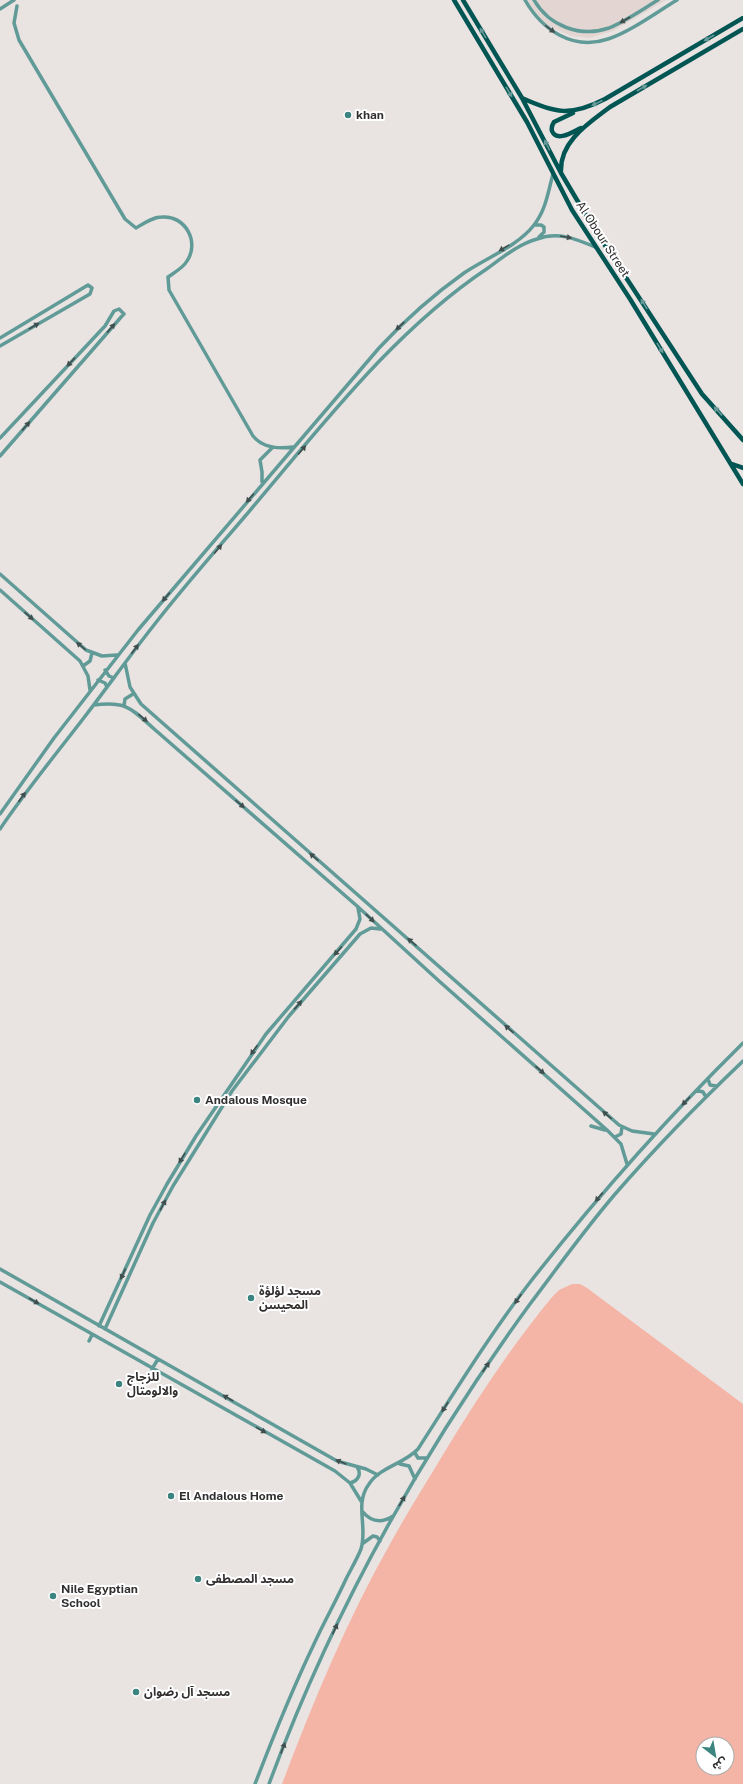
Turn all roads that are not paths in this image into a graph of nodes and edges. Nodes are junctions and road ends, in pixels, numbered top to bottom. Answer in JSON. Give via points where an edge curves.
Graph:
{"nodes":[{"id":1,"x":14,"y":0,"type":"edge"},
{"id":2,"x":454,"y":0,"type":"edge"},
{"id":3,"x":463,"y":0,"type":"edge"},
{"id":4,"x":525,"y":0,"type":"edge"},
{"id":5,"x":534,"y":0,"type":"edge"},
{"id":6,"x":658,"y":0,"type":"edge"},
{"id":7,"x":677,"y":0,"type":"edge"},
{"id":8,"x":17,"y":6,"type":"dead end"},
{"id":9,"x":0,"y":9,"type":"edge"},
{"id":10,"x":743,"y":18,"type":"edge"},
{"id":11,"x":743,"y":29,"type":"edge"},
{"id":12,"x":522,"y":98,"type":"junction"},
{"id":13,"x":579,"y":110,"type":"junction"},
{"id":14,"x":584,"y":127,"type":"junction"},
{"id":15,"x":561,"y":173,"type":"junction"},
{"id":16,"x":553,"y":174,"type":"junction"},
{"id":17,"x":534,"y":225,"type":"junction"},
{"id":18,"x":536,"y":239,"type":"junction"},
{"id":19,"x":595,"y":246,"type":"junction"},
{"id":20,"x":0,"y":338,"type":"edge"},
{"id":21,"x":0,"y":346,"type":"edge"},
{"id":22,"x":0,"y":438,"type":"edge"},
{"id":23,"x":743,"y":440,"type":"edge"},
{"id":24,"x":273,"y":447,"type":"junction"},
{"id":25,"x":293,"y":447,"type":"junction"},
{"id":26,"x":0,"y":456,"type":"edge"},
{"id":27,"x":731,"y":463,"type":"junction"},
{"id":28,"x":743,"y":468,"type":"edge"},
{"id":29,"x":262,"y":484,"type":"junction"},
{"id":30,"x":743,"y":484,"type":"edge"},
{"id":31,"x":0,"y":574,"type":"edge"},
{"id":32,"x":0,"y":590,"type":"edge"},
{"id":33,"x":92,"y":653,"type":"junction"},
{"id":34,"x":117,"y":655,"type":"junction"},
{"id":35,"x":125,"y":663,"type":"junction"},
{"id":36,"x":83,"y":666,"type":"junction"},
{"id":37,"x":105,"y":670,"type":"junction"},
{"id":38,"x":114,"y":678,"type":"junction"},
{"id":39,"x":98,"y":680,"type":"junction"},
{"id":40,"x":107,"y":687,"type":"junction"},
{"id":41,"x":90,"y":690,"type":"junction"},
{"id":42,"x":133,"y":694,"type":"junction"},
{"id":43,"x":94,"y":705,"type":"junction"},
{"id":44,"x":124,"y":706,"type":"junction"},
{"id":45,"x":0,"y":814,"type":"edge"},
{"id":46,"x":274,"y":822,"type":"junction"},
{"id":47,"x":268,"y":828,"type":"junction"},
{"id":48,"x":0,"y":829,"type":"edge"},
{"id":49,"x":356,"y":906,"type":"junction"},
{"id":50,"x":356,"y":929,"type":"junction"},
{"id":51,"x":382,"y":929,"type":"junction"},
{"id":52,"x":362,"y":932,"type":"junction"},
{"id":53,"x":465,"y":991,"type":"junction"},
{"id":54,"x":458,"y":998,"type":"junction"},
{"id":55,"x":283,"y":1013,"type":"junction"},
{"id":56,"x":289,"y":1016,"type":"junction"},
{"id":57,"x":278,"y":1019,"type":"junction"},
{"id":58,"x":283,"y":1023,"type":"junction"},
{"id":59,"x":743,"y":1043,"type":"edge"},
{"id":60,"x":743,"y":1061,"type":"edge"},
{"id":61,"x":708,"y":1079,"type":"junction"},
{"id":62,"x":716,"y":1086,"type":"junction"},
{"id":63,"x":697,"y":1090,"type":"junction"},
{"id":64,"x":706,"y":1097,"type":"junction"},
{"id":65,"x":591,"y":1126,"type":"dead end"},
{"id":66,"x":622,"y":1127,"type":"junction"},
{"id":67,"x":607,"y":1130,"type":"junction"},
{"id":68,"x":654,"y":1134,"type":"junction"},
{"id":69,"x":615,"y":1137,"type":"junction"},
{"id":70,"x":628,"y":1164,"type":"junction"},
{"id":71,"x":148,"y":1221,"type":"junction"},
{"id":72,"x":153,"y":1223,"type":"junction"},
{"id":73,"x":0,"y":1270,"type":"edge"},
{"id":74,"x":0,"y":1282,"type":"edge"},
{"id":75,"x":100,"y":1326,"type":"junction"},
{"id":76,"x":105,"y":1329,"type":"junction"},
{"id":77,"x":92,"y":1335,"type":"junction"},
{"id":78,"x":89,"y":1341,"type":"dead end"},
{"id":79,"x":158,"y":1359,"type":"junction"},
{"id":80,"x":152,"y":1369,"type":"junction"},
{"id":81,"x":414,"y":1453,"type":"junction"},
{"id":82,"x":426,"y":1458,"type":"junction"},
{"id":83,"x":399,"y":1464,"type":"junction"},
{"id":84,"x":357,"y":1467,"type":"junction"},
{"id":85,"x":378,"y":1475,"type":"junction"},
{"id":86,"x":415,"y":1479,"type":"junction"},
{"id":87,"x":350,"y":1483,"type":"junction"},
{"id":88,"x":362,"y":1501,"type":"junction"},
{"id":89,"x":361,"y":1510,"type":"junction"},
{"id":90,"x":394,"y":1516,"type":"junction"},
{"id":91,"x":380,"y":1541,"type":"junction"},
{"id":92,"x":362,"y":1544,"type":"junction"},
{"id":93,"x":255,"y":1784,"type":"edge"},
{"id":94,"x":269,"y":1784,"type":"edge"}],
"edges":[{"from":1,"to":9,"type":"street"},
{"from":2,"to":16,"type":"main road","name":"Al Obour Street","one_way":true,"via":[[527,122]]},
{"from":12,"to":3,"type":"main road","name":"Al Obour Street","one_way":true},
{"from":4,"to":7,"type":"street","one_way":true,"via":[[547,28],[558,35],[583,42],[596,42],[620,34]]},
{"from":6,"to":5,"type":"street","one_way":true,"via":[[616,25],[585,32],[555,22],[542,12]]},
{"from":8,"to":24,"type":"street","via":[[14,23],[19,40],[125,219],[136,228],[154,218],[170,217],[188,230],[192,241],[191,252],[184,265],[168,277],[170,293],[253,436],[263,444]]},
{"from":10,"to":13,"type":"main road","one_way":true,"via":[[605,99]]},
{"from":14,"to":11,"type":"main road","one_way":true,"via":[[610,107]]},
{"from":12,"to":13,"type":"main road","via":[[551,110]]},
{"from":15,"to":12,"type":"main road","name":"Al Obour Street","one_way":true},
{"from":13,"to":14,"type":"main road","via":[[555,120],[552,130],[556,135],[562,136]]},
{"from":14,"to":15,"type":"main road","via":[[566,148],[561,161]]},
{"from":23,"to":15,"type":"main road","name":"Al Obour Street","one_way":true,"via":[[702,394],[593,227]]},
{"from":16,"to":17,"type":"street","via":[[545,206]]},
{"from":16,"to":19,"type":"main road","name":"Al Obour Street"},
{"from":17,"to":18,"type":"street","via":[[542,225],[545,228]]},
{"from":17,"to":25,"type":"street","one_way":true,"via":[[522,237],[453,281],[404,322]]},
{"from":18,"to":19,"type":"street","one_way":true,"via":[[562,236]]},
{"from":35,"to":18,"type":"street","one_way":true,"via":[[300,452],[394,345],[460,288]]},
{"from":19,"to":27,"type":"main road","name":"Al Obour Street","one_way":true},
{"from":21,"to":20,"type":"street","one_way":true,"via":[[90,294],[92,288],[88,285]]},
{"from":26,"to":22,"type":"street","one_way":true,"via":[[124,314],[122,311],[114,311],[104,326]]},
{"from":24,"to":25,"type":"street"},
{"from":24,"to":29,"type":"street","via":[[260,460]]},
{"from":25,"to":29,"type":"street"},
{"from":27,"to":28,"type":"main road"},
{"from":27,"to":30,"type":"main road","name":"Al Obour Street"},
{"from":29,"to":34,"type":"street","one_way":true},
{"from":33,"to":31,"type":"street","one_way":true,"via":[[80,646]]},
{"from":32,"to":36,"type":"street","one_way":true},
{"from":33,"to":34,"type":"street","via":[[102,656]]},
{"from":33,"to":36,"type":"street","via":[[90,661]]},
{"from":34,"to":37,"type":"street"},
{"from":35,"to":38,"type":"street"},
{"from":35,"to":42,"type":"street","via":[[127,680]]},
{"from":36,"to":41,"type":"street"},
{"from":37,"to":38,"type":"street"},
{"from":37,"to":39,"type":"street"},
{"from":38,"to":40,"type":"street"},
{"from":39,"to":40,"type":"street","via":[[105,682]]},
{"from":39,"to":41,"type":"street"},
{"from":40,"to":43,"type":"street"},
{"from":41,"to":45,"type":"street"},
{"from":42,"to":44,"type":"street","via":[[125,698]]},
{"from":42,"to":46,"type":"street","via":[[141,704]]},
{"from":43,"to":44,"type":"street","via":[[111,703]]},
{"from":48,"to":43,"type":"street","one_way":true,"via":[[27,790]]},
{"from":44,"to":47,"type":"street","one_way":true,"via":[[133,710]]},
{"from":46,"to":47,"type":"street"},
{"from":53,"to":46,"type":"street","one_way":true},
{"from":47,"to":49,"type":"street"},
{"from":49,"to":50,"type":"street","via":[[360,919]]},
{"from":49,"to":51,"type":"street","one_way":true},
{"from":50,"to":52,"type":"street"},
{"from":50,"to":55,"type":"street","one_way":true},
{"from":51,"to":52,"type":"street","via":[[371,928]]},
{"from":51,"to":54,"type":"street"},
{"from":56,"to":52,"type":"street","one_way":true},
{"from":53,"to":54,"type":"street"},
{"from":66,"to":53,"type":"street","one_way":true},
{"from":54,"to":67,"type":"street","one_way":true},
{"from":55,"to":56,"type":"street"},
{"from":55,"to":57,"type":"street"},
{"from":56,"to":58,"type":"street"},
{"from":57,"to":58,"type":"street"},
{"from":57,"to":71,"type":"street","one_way":true,"via":[[262,1038],[204,1124],[167,1184]]},
{"from":72,"to":58,"type":"street","one_way":true,"via":[[232,1091]]},
{"from":59,"to":61,"type":"street"},
{"from":60,"to":62,"type":"street"},
{"from":61,"to":62,"type":"street","via":[[710,1085]]},
{"from":61,"to":63,"type":"street"},
{"from":62,"to":64,"type":"street"},
{"from":63,"to":64,"type":"street","via":[[703,1092]]},
{"from":63,"to":68,"type":"street","one_way":true},
{"from":82,"to":64,"type":"street","one_way":true,"via":[[501,1344],[582,1234],[644,1161]]},
{"from":65,"to":67,"type":"street"},
{"from":66,"to":68,"type":"street"},
{"from":66,"to":69,"type":"street","via":[[621,1134]]},
{"from":67,"to":69,"type":"street"},
{"from":68,"to":70,"type":"street"},
{"from":69,"to":70,"type":"street","via":[[623,1148]]},
{"from":70,"to":81,"type":"street","one_way":true,"via":[[530,1282]]},
{"from":71,"to":72,"type":"street"},
{"from":71,"to":75,"type":"street","one_way":true},
{"from":72,"to":76,"type":"street"},
{"from":73,"to":75,"type":"street"},
{"from":74,"to":77,"type":"street","one_way":true},
{"from":75,"to":76,"type":"street"},
{"from":76,"to":79,"type":"street"},
{"from":77,"to":78,"type":"street"},
{"from":77,"to":80,"type":"street"},
{"from":79,"to":80,"type":"street"},
{"from":84,"to":79,"type":"street","one_way":true,"via":[[337,1461]]},
{"from":80,"to":87,"type":"street","one_way":true,"via":[[335,1471]]},
{"from":81,"to":82,"type":"street","via":[[418,1458]]},
{"from":81,"to":83,"type":"street"},
{"from":82,"to":86,"type":"street"},
{"from":83,"to":85,"type":"street"},
{"from":83,"to":86,"type":"street","via":[[408,1466]]},
{"from":84,"to":85,"type":"street"},
{"from":84,"to":87,"type":"street","via":[[358,1477],[355,1482]]},
{"from":85,"to":88,"type":"street","via":[[366,1488]]},
{"from":90,"to":86,"type":"street","one_way":true},
{"from":87,"to":88,"type":"street"},
{"from":88,"to":89,"type":"street"},
{"from":89,"to":90,"type":"street","via":[[377,1522]]},
{"from":89,"to":92,"type":"street","via":[[364,1529]]},
{"from":90,"to":91,"type":"street"},
{"from":91,"to":92,"type":"street","via":[[373,1536]]},
{"from":94,"to":91,"type":"street","one_way":true,"via":[[304,1696],[345,1607]]},
{"from":92,"to":93,"type":"street","via":[[294,1688]]}]}
